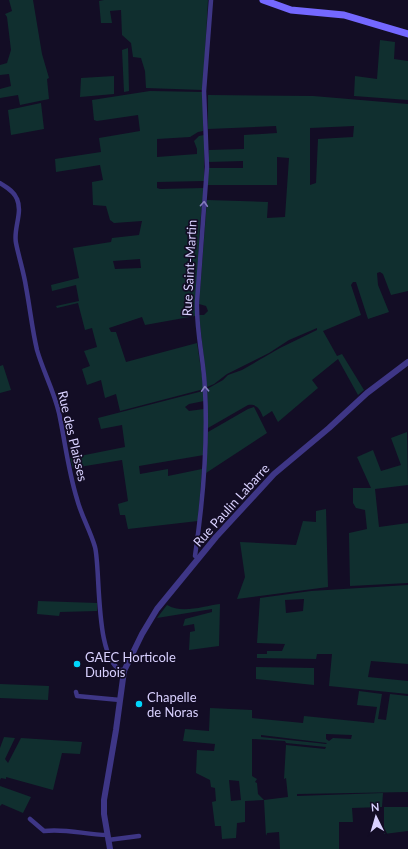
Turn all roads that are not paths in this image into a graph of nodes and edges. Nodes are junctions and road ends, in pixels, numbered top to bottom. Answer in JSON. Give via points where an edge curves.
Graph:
{"nodes":[{"id":1,"x":211,"y":0,"type":"edge"},
{"id":2,"x":263,"y":0,"type":"edge"},
{"id":3,"x":408,"y":34,"type":"edge"},
{"id":4,"x":1,"y":185,"type":"edge"},
{"id":5,"x":408,"y":362,"type":"edge"},
{"id":6,"x":198,"y":558,"type":"junction"},
{"id":7,"x":124,"y":671,"type":"junction"},
{"id":8,"x":76,"y":692,"type":"dead end"},
{"id":9,"x":120,"y":700,"type":"junction"},
{"id":10,"x":30,"y":819,"type":"dead end"},
{"id":11,"x":139,"y":836,"type":"dead end"},
{"id":12,"x":108,"y":837,"type":"junction"},
{"id":13,"x":110,"y":849,"type":"edge"}],
"edges":[{"from":6,"to":1,"type":"street","name":"Rue Saint-Martin","one_way":true,"via":[[195,556],[204,476],[206,428],[205,379],[197,312],[207,167],[204,91]]},
{"from":2,"to":3,"type":"main road","via":[[291,10],[344,16]]},
{"from":4,"to":7,"type":"street","name":"Rue des Plaisses","via":[[14,193],[18,201],[15,237],[26,283],[37,350],[59,412],[67,464],[77,500],[95,547],[100,613],[105,638],[112,662]]},
{"from":5,"to":6,"type":"street","name":"Rue Paulin Labarre","via":[[367,393],[286,463]]},
{"from":6,"to":7,"type":"street","name":"Rue Paulin Labarre","via":[[152,617]]},
{"from":7,"to":9,"type":"street","name":"Rue Paulin Labarre"},
{"from":8,"to":9,"type":"street","via":[[78,696]]},
{"from":9,"to":12,"type":"street","name":"Rue Paulin Labarre","via":[[104,800]]},
{"from":10,"to":12,"type":"street","via":[[44,831],[70,830]]},
{"from":11,"to":12,"type":"street"},
{"from":12,"to":13,"type":"street","name":"Rue Paulin Labarre"}]}
